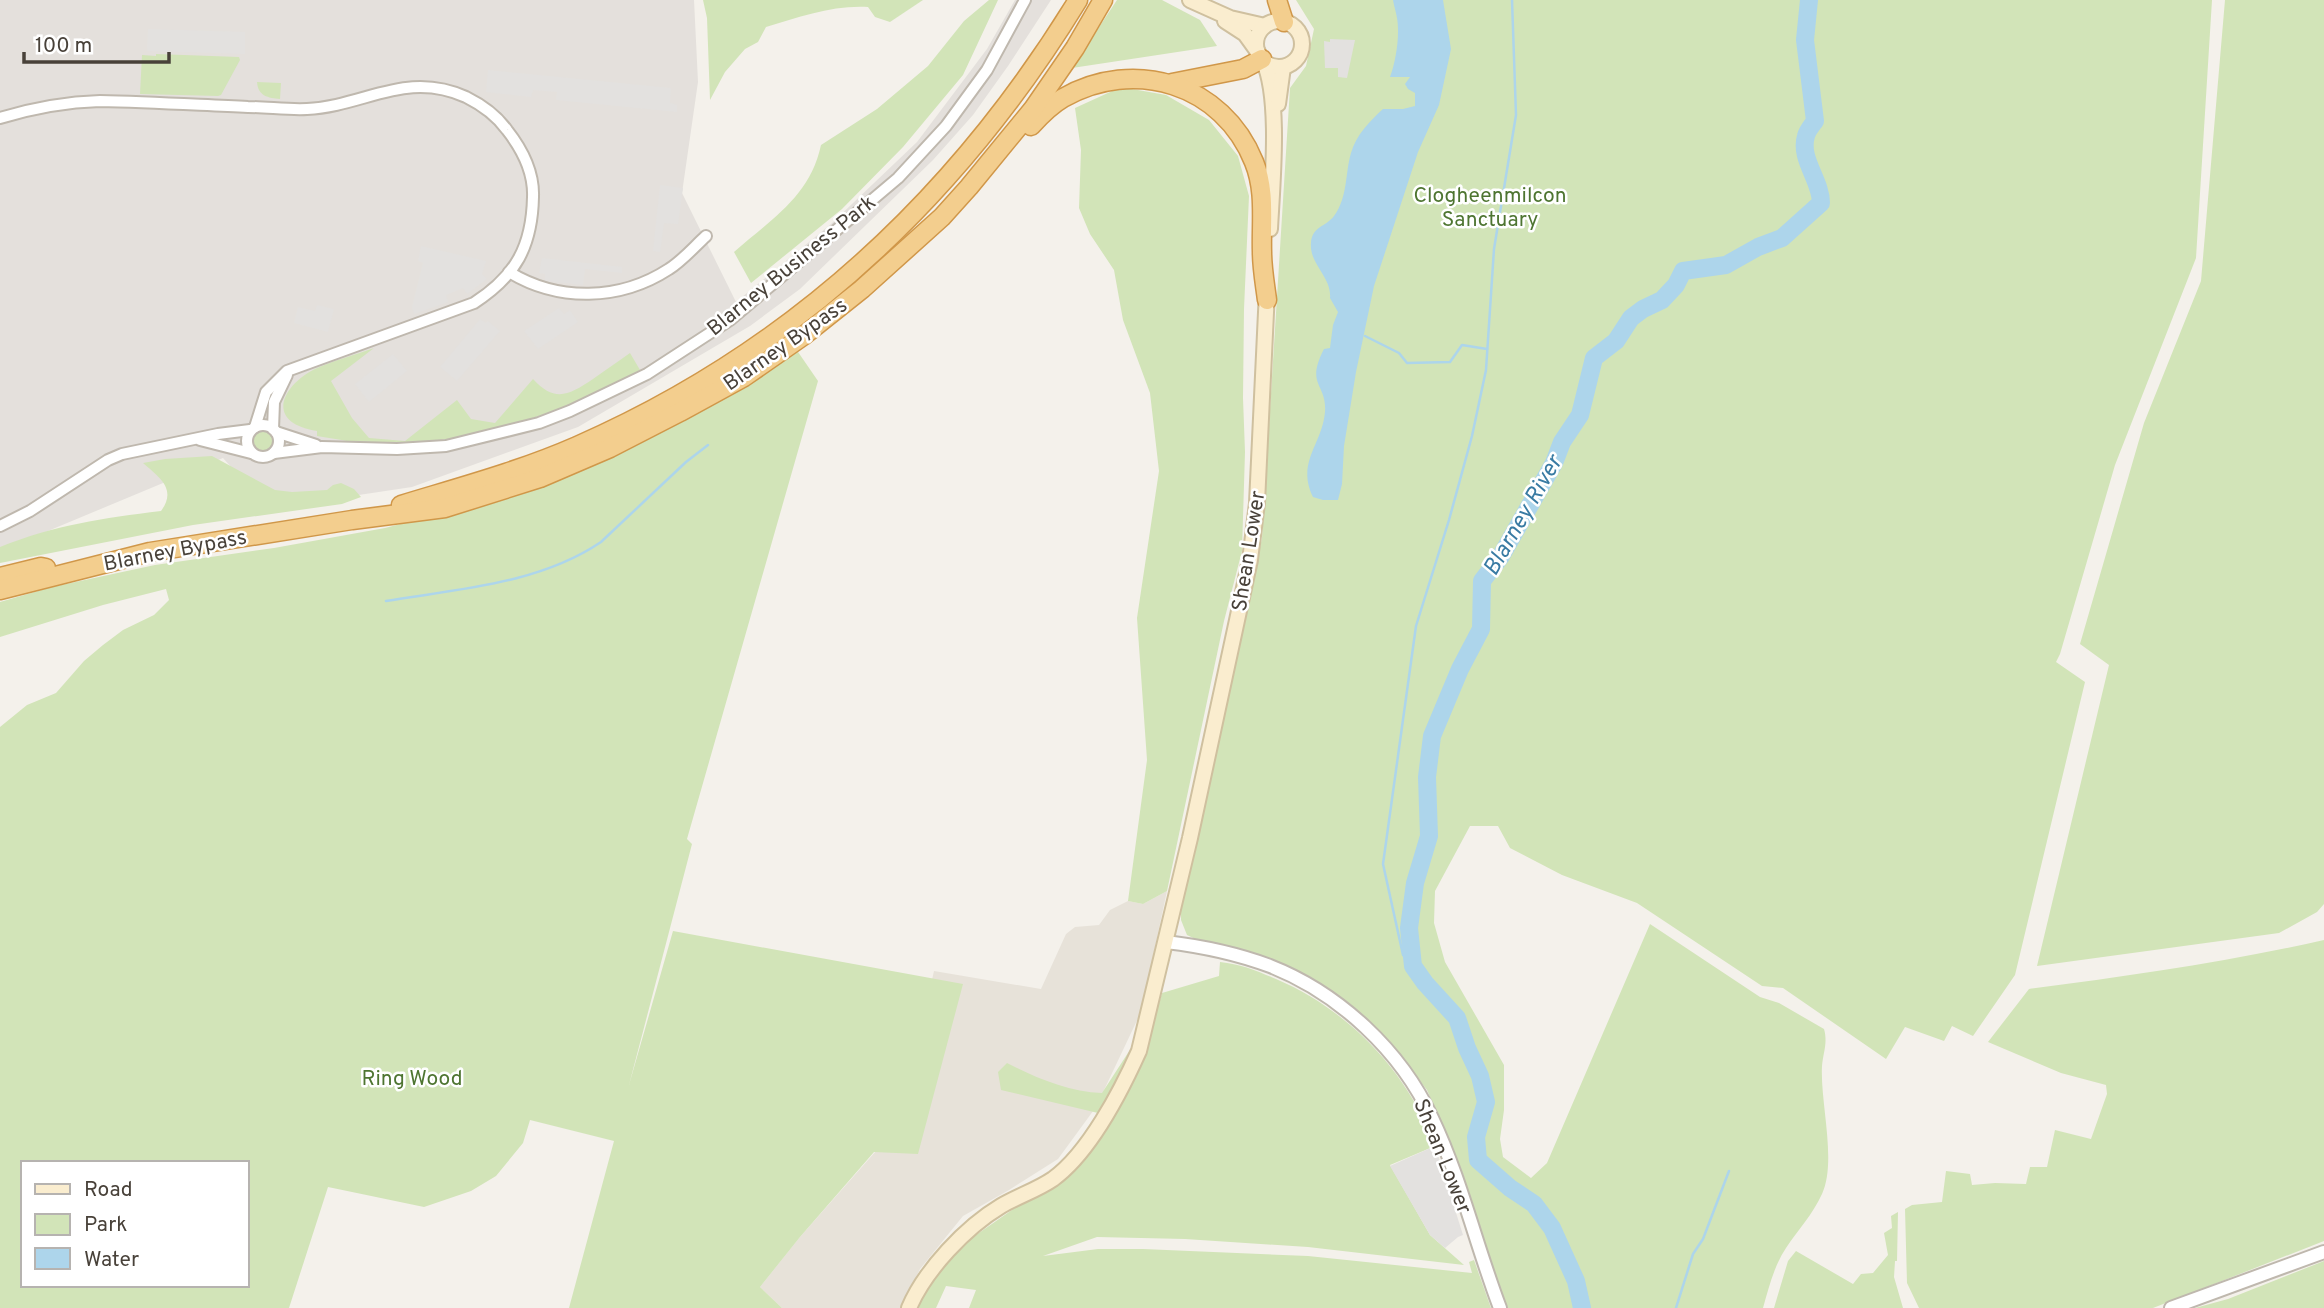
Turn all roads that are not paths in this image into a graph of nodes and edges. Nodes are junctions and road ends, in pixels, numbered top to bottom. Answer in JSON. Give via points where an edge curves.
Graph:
{"nodes":[{"id":1,"x":1025,"y":0,"type":"edge"},
{"id":2,"x":1078,"y":0,"type":"edge"},
{"id":3,"x":1103,"y":0,"type":"edge"},
{"id":4,"x":1189,"y":0,"type":"edge"},
{"id":5,"x":1278,"y":0,"type":"edge"},
{"id":6,"x":1209,"y":10,"type":"junction"},
{"id":7,"x":1284,"y":22,"type":"junction"},
{"id":8,"x":1265,"y":26,"type":"junction"},
{"id":9,"x":1261,"y":57,"type":"junction"},
{"id":10,"x":1283,"y":67,"type":"junction"},
{"id":11,"x":1169,"y":83,"type":"junction"},
{"id":12,"x":0,"y":118,"type":"edge"},
{"id":13,"x":1273,"y":154,"type":"junction"},
{"id":14,"x":942,"y":216,"type":"junction"},
{"id":15,"x":706,"y":236,"type":"dead end"},
{"id":16,"x":509,"y":272,"type":"junction"},
{"id":17,"x":1267,"y":300,"type":"junction"},
{"id":18,"x":290,"y":370,"type":"junction"},
{"id":19,"x":253,"y":428,"type":"junction"},
{"id":20,"x":275,"y":430,"type":"junction"},
{"id":21,"x":198,"y":439,"type":"junction"},
{"id":22,"x":322,"y":447,"type":"junction"},
{"id":23,"x":251,"y":453,"type":"junction"},
{"id":24,"x":274,"y":453,"type":"junction"},
{"id":25,"x":352,"y":520,"type":"junction"},
{"id":26,"x":0,"y":526,"type":"edge"},
{"id":27,"x":66,"y":572,"type":"junction"},
{"id":28,"x":0,"y":577,"type":"edge"},
{"id":29,"x":0,"y":590,"type":"edge"},
{"id":30,"x":1166,"y":942,"type":"junction"},
{"id":31,"x":2324,"y":1252,"type":"edge"},
{"id":32,"x":909,"y":1308,"type":"edge"},
{"id":33,"x":1500,"y":1308,"type":"edge"},
{"id":34,"x":2171,"y":1308,"type":"edge"}],
"edges":[{"from":1,"to":22,"type":"street","name":"Blarney Business Park","via":[[987,70],[946,126],[898,178],[730,320],[647,374],[570,411],[491,436],[446,446]]},
{"from":2,"to":25,"type":"highway","name":"Blarney Bypass","via":[[1043,57],[961,164],[905,224],[794,320],[735,362],[606,433],[538,462]]},
{"from":3,"to":14,"type":"highway","name":"Blarney Bypass","via":[[1032,109]]},
{"from":4,"to":6,"type":"main road"},
{"from":5,"to":7,"type":"highway"},
{"from":6,"to":8,"type":"main road"},
{"from":6,"to":9,"type":"main road","via":[[1245,34]]},
{"from":7,"to":8,"type":"main road"},
{"from":7,"to":10,"type":"main road","via":[[1300,34],[1302,47],[1297,59]]},
{"from":8,"to":9,"type":"main road","via":[[1257,39]]},
{"from":9,"to":10,"type":"main road","via":[[1272,66]]},
{"from":9,"to":11,"type":"highway","via":[[1243,69]]},
{"from":9,"to":13,"type":"main road","name":"Shean Lower","via":[[1271,91]]},
{"from":10,"to":13,"type":"main road","name":"Shean Lower"},
{"from":11,"to":14,"type":"highway","via":[[1125,78],[1077,90],[1059,100]]},
{"from":11,"to":17,"type":"highway","via":[[1214,106],[1246,144],[1261,187]]},
{"from":12,"to":16,"type":"street","via":[[73,102],[308,109],[408,86],[449,89],[477,102],[501,121],[520,147],[532,177],[530,234]]},
{"from":13,"to":17,"type":"main road","name":"Shean Lower"},
{"from":14,"to":25,"type":"highway","name":"Blarney Bypass","via":[[862,289],[764,363],[610,448],[540,478],[445,508]]},
{"from":15,"to":16,"type":"street","via":[[662,274],[602,294],[551,291]]},
{"from":16,"to":18,"type":"street","via":[[474,303]]},
{"from":17,"to":30,"type":"main road","name":"Shean Lower","via":[[1255,532]]},
{"from":18,"to":19,"type":"street","via":[[266,393]]},
{"from":18,"to":20,"type":"street","via":[[274,402]]},
{"from":19,"to":20,"type":"street","via":[[262,425]]},
{"from":19,"to":21,"type":"street"},
{"from":19,"to":23,"type":"street","via":[[246,442]]},
{"from":20,"to":22,"type":"street"},
{"from":20,"to":24,"type":"street","via":[[279,442]]},
{"from":21,"to":23,"type":"street"},
{"from":21,"to":26,"type":"street","via":[[145,447],[108,460]]},
{"from":22,"to":24,"type":"street","name":"Blarney Business Park"},
{"from":23,"to":24,"type":"street","via":[[265,457]]},
{"from":25,"to":27,"type":"highway","name":"Blarney Bypass","via":[[150,552]]},
{"from":27,"to":28,"type":"highway","via":[[41,567]]},
{"from":27,"to":29,"type":"highway","name":"Blarney Bypass"},
{"from":30,"to":32,"type":"main road","name":"Shean Lower","via":[[1139,1051],[1078,1154],[1053,1179],[1005,1204],[968,1232],[925,1280]]},
{"from":30,"to":33,"type":"street","name":"Shean Lower","via":[[1270,966],[1336,1002],[1373,1035],[1415,1087],[1432,1117]]},
{"from":31,"to":34,"type":"street"}]}
